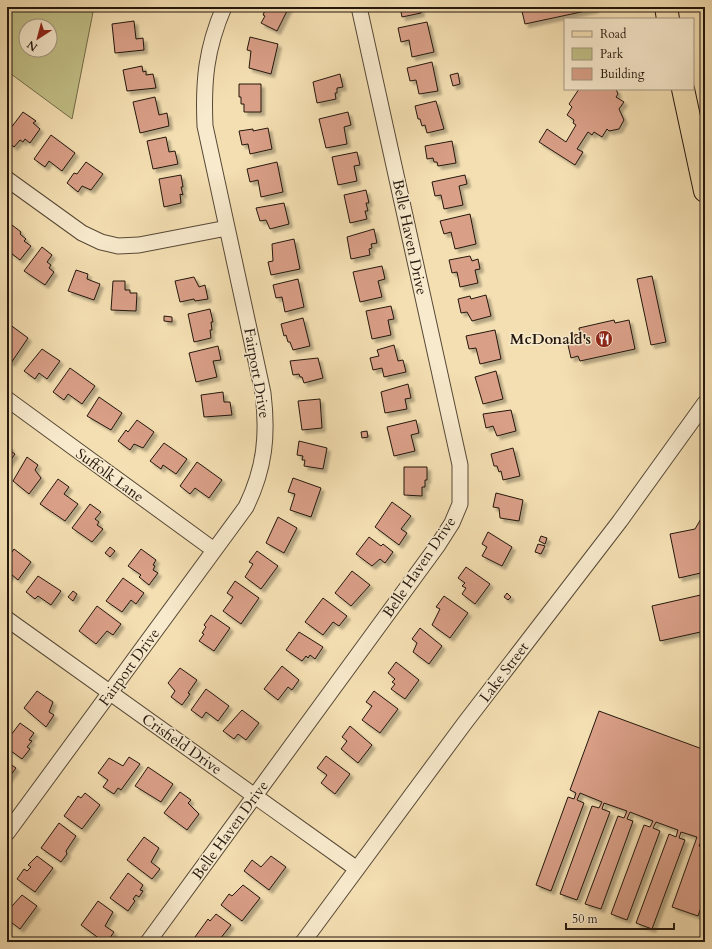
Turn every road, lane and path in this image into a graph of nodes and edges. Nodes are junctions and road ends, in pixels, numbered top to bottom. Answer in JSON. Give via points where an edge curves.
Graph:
{"nodes":[{"id":1,"x":224,"y":7,"type":"edge"},
{"id":2,"x":359,"y":7,"type":"edge"},
{"id":3,"x":666,"y":7,"type":"edge"},
{"id":4,"x":668,"y":18,"type":"edge"},
{"id":5,"x":683,"y":90,"type":"edge"},
{"id":6,"x":7,"y":179,"type":"edge"},
{"id":7,"x":705,"y":191,"type":"edge"},
{"id":8,"x":227,"y":228,"type":"junction"},
{"id":9,"x":7,"y":399,"type":"edge"},
{"id":10,"x":705,"y":403,"type":"edge"},
{"id":11,"x":214,"y":550,"type":"junction"},
{"id":12,"x":7,"y":619,"type":"edge"},
{"id":13,"x":109,"y":693,"type":"junction"},
{"id":14,"x":255,"y":796,"type":"junction"},
{"id":15,"x":7,"y":833,"type":"edge"},
{"id":16,"x":357,"y":869,"type":"junction"},
{"id":17,"x":148,"y":942,"type":"edge"},
{"id":18,"x":303,"y":942,"type":"edge"}],
"edges":[{"from":1,"to":8,"type":"street","name":"Fairport Drive","via":[[208,53],[204,98],[205,126]]},
{"from":2,"to":14,"type":"street","name":"Belle Haven Drive","via":[[460,465],[460,504],[438,545]]},
{"from":3,"to":4,"type":"main road"},
{"from":5,"to":7,"type":"main road"},
{"from":6,"to":8,"type":"street","via":[[82,233],[101,242],[118,246],[139,245]]},
{"from":8,"to":11,"type":"street","name":"Fairport Drive","via":[[263,393],[266,423],[263,463],[255,487],[246,506]]},
{"from":9,"to":11,"type":"street","name":"Suffolk Lane"},
{"from":10,"to":16,"type":"street","name":"Lake Street","via":[[620,521],[464,724]]},
{"from":11,"to":13,"type":"street","name":"Fairport Drive"},
{"from":12,"to":13,"type":"street","name":"Crisfield Drive"},
{"from":13,"to":14,"type":"street","name":"Crisfield Drive"},
{"from":13,"to":15,"type":"street","name":"Fairport Drive"},
{"from":14,"to":16,"type":"street","name":"Crisfield Drive"},
{"from":14,"to":17,"type":"street","name":"Belle Haven Drive"},
{"from":16,"to":18,"type":"street","name":"Lake Street"}]}
